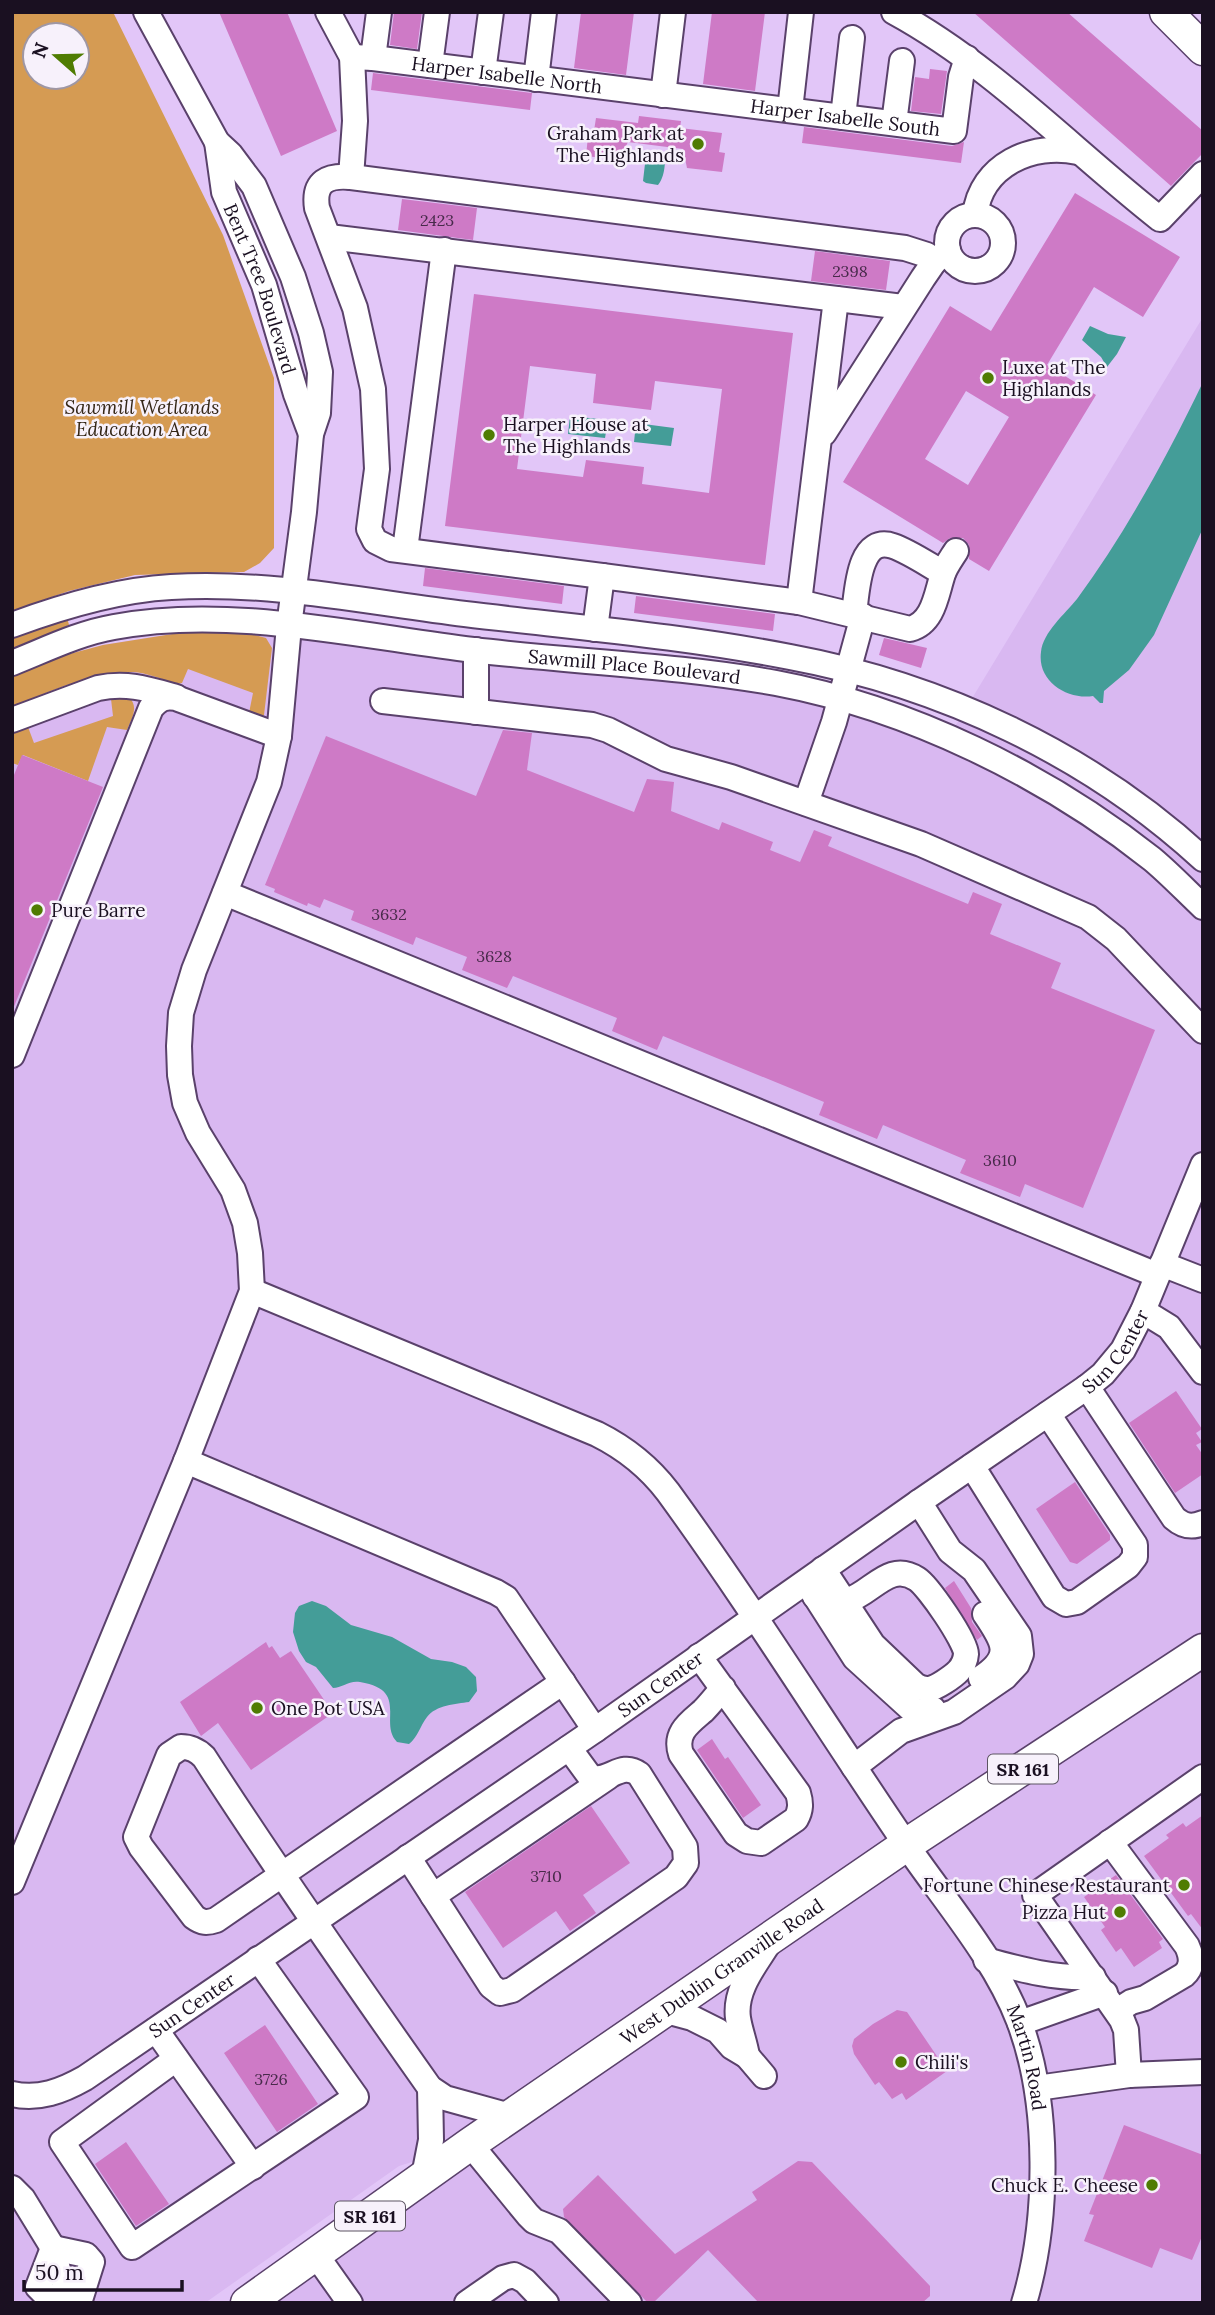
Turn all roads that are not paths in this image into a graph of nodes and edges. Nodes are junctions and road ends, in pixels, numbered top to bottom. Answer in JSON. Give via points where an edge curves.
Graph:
{"nodes":[{"id":1,"x":146,"y":12,"type":"edge"},
{"id":2,"x":328,"y":12,"type":"edge"},
{"id":3,"x":379,"y":12,"type":"edge"},
{"id":4,"x":437,"y":12,"type":"edge"},
{"id":5,"x":491,"y":12,"type":"edge"},
{"id":6,"x":544,"y":12,"type":"edge"},
{"id":7,"x":673,"y":12,"type":"edge"},
{"id":8,"x":801,"y":12,"type":"edge"},
{"id":9,"x":894,"y":12,"type":"edge"},
{"id":10,"x":1166,"y":12,"type":"edge"},
{"id":11,"x":852,"y":38,"type":"dead end"},
{"id":12,"x":1203,"y":49,"type":"edge"},
{"id":13,"x":362,"y":58,"type":"junction"},
{"id":14,"x":967,"y":58,"type":"junction"},
{"id":15,"x":902,"y":61,"type":"dead end"},
{"id":16,"x":430,"y":65,"type":"junction"},
{"id":17,"x":483,"y":72,"type":"junction"},
{"id":18,"x":536,"y":79,"type":"junction"},
{"id":19,"x":663,"y":95,"type":"junction"},
{"id":20,"x":790,"y":110,"type":"junction"},
{"id":21,"x":843,"y":117,"type":"junction"},
{"id":22,"x":894,"y":123,"type":"junction"},
{"id":23,"x":1078,"y":152,"type":"junction"},
{"id":24,"x":1203,"y":174,"type":"edge"},
{"id":25,"x":351,"y":177,"type":"junction"},
{"id":26,"x":975,"y":215,"type":"junction"},
{"id":27,"x":329,"y":237,"type":"junction"},
{"id":28,"x":444,"y":250,"type":"junction"},
{"id":29,"x":941,"y":256,"type":"junction"},
{"id":30,"x":836,"y":299,"type":"junction"},
{"id":31,"x":903,"y":307,"type":"junction"},
{"id":32,"x":820,"y":440,"type":"junction"},
{"id":33,"x":405,"y":550,"type":"junction"},
{"id":34,"x":956,"y":551,"type":"dead end"},
{"id":35,"x":943,"y":573,"type":"junction"},
{"id":36,"x":602,"y":576,"type":"junction"},
{"id":37,"x":294,"y":590,"type":"junction"},
{"id":38,"x":799,"y":602,"type":"junction"},
{"id":39,"x":859,"y":615,"type":"junction"},
{"id":40,"x":12,"y":625,"type":"edge"},
{"id":41,"x":289,"y":626,"type":"junction"},
{"id":42,"x":595,"y":629,"type":"junction"},
{"id":43,"x":476,"y":650,"type":"junction"},
{"id":44,"x":12,"y":663,"type":"edge"},
{"id":45,"x":848,"y":671,"type":"junction"},
{"id":46,"x":841,"y":697,"type":"junction"},
{"id":47,"x":176,"y":698,"type":"junction"},
{"id":48,"x":383,"y":701,"type":"dead end"},
{"id":49,"x":476,"y":712,"type":"junction"},
{"id":50,"x":12,"y":720,"type":"edge"},
{"id":51,"x":279,"y":736,"type":"junction"},
{"id":52,"x":806,"y":803,"type":"junction"},
{"id":53,"x":1202,"y":857,"type":"edge"},
{"id":54,"x":225,"y":893,"type":"junction"},
{"id":55,"x":1203,"y":907,"type":"edge"},
{"id":56,"x":1203,"y":1031,"type":"edge"},
{"id":57,"x":12,"y":1055,"type":"edge"},
{"id":58,"x":1203,"y":1165,"type":"edge"},
{"id":59,"x":1160,"y":1270,"type":"junction"},
{"id":60,"x":1203,"y":1280,"type":"edge"},
{"id":61,"x":252,"y":1291,"type":"junction"},
{"id":62,"x":1143,"y":1311,"type":"junction"},
{"id":63,"x":1203,"y":1372,"type":"edge"},
{"id":64,"x":1087,"y":1387,"type":"junction"},
{"id":65,"x":1048,"y":1414,"type":"junction"},
{"id":66,"x":186,"y":1461,"type":"junction"},
{"id":67,"x":972,"y":1466,"type":"junction"},
{"id":68,"x":919,"y":1502,"type":"junction"},
{"id":69,"x":1203,"y":1522,"type":"edge"},
{"id":70,"x":950,"y":1551,"type":"junction"},
{"id":71,"x":815,"y":1582,"type":"junction"},
{"id":72,"x":846,"y":1602,"type":"junction"},
{"id":73,"x":755,"y":1617,"type":"junction"},
{"id":74,"x":1203,"y":1650,"type":"edge"},
{"id":75,"x":699,"y":1656,"type":"junction"},
{"id":76,"x":563,"y":1682,"type":"junction"},
{"id":77,"x":723,"y":1688,"type":"junction"},
{"id":78,"x":933,"y":1709,"type":"junction"},
{"id":79,"x":595,"y":1730,"type":"junction"},
{"id":80,"x":901,"y":1731,"type":"junction"},
{"id":81,"x":569,"y":1748,"type":"junction"},
{"id":82,"x":854,"y":1767,"type":"junction"},
{"id":83,"x":608,"y":1777,"type":"junction"},
{"id":84,"x":1203,"y":1777,"type":"edge"},
{"id":85,"x":1110,"y":1842,"type":"junction"},
{"id":86,"x":906,"y":1845,"type":"junction"},
{"id":87,"x":408,"y":1857,"type":"junction"},
{"id":88,"x":281,"y":1875,"type":"junction"},
{"id":89,"x":12,"y":1882,"type":"edge"},
{"id":90,"x":433,"y":1896,"type":"junction"},
{"id":91,"x":312,"y":1922,"type":"junction"},
{"id":92,"x":774,"y":1936,"type":"junction"},
{"id":93,"x":258,"y":1959,"type":"junction"},
{"id":94,"x":986,"y":1960,"type":"junction"},
{"id":95,"x":1105,"y":1993,"type":"junction"},
{"id":96,"x":666,"y":2011,"type":"junction"},
{"id":97,"x":1020,"y":2023,"type":"junction"},
{"id":98,"x":156,"y":2029,"type":"junction"},
{"id":99,"x":747,"y":2056,"type":"junction"},
{"id":100,"x":176,"y":2059,"type":"junction"},
{"id":101,"x":1203,"y":2072,"type":"edge"},
{"id":102,"x":1129,"y":2075,"type":"junction"},
{"id":103,"x":764,"y":2076,"type":"dead end"},
{"id":104,"x":430,"y":2088,"type":"junction"},
{"id":105,"x":1037,"y":2088,"type":"junction"},
{"id":106,"x":12,"y":2094,"type":"edge"},
{"id":107,"x":510,"y":2116,"type":"junction"},
{"id":108,"x":470,"y":2144,"type":"junction"},
{"id":109,"x":253,"y":2167,"type":"junction"},
{"id":110,"x":424,"y":2176,"type":"junction"},
{"id":111,"x":12,"y":2188,"type":"edge"},
{"id":112,"x":53,"y":2248,"type":"junction"},
{"id":113,"x":316,"y":2255,"type":"junction"},
{"id":114,"x":78,"y":2301,"type":"edge"},
{"id":115,"x":247,"y":2303,"type":"edge"},
{"id":116,"x":350,"y":2303,"type":"edge"},
{"id":117,"x":467,"y":2303,"type":"edge"},
{"id":118,"x":546,"y":2303,"type":"edge"},
{"id":119,"x":629,"y":2303,"type":"edge"},
{"id":120,"x":1024,"y":2303,"type":"edge"}],
"edges":[{"from":1,"to":37,"type":"street","name":"Bent Tree Boulevard","via":[[217,142],[254,186],[311,333],[320,393]]},
{"from":2,"to":13,"type":"street"},
{"from":3,"to":13,"type":"street"},
{"from":4,"to":16,"type":"street"},
{"from":5,"to":17,"type":"street"},
{"from":6,"to":18,"type":"street"},
{"from":7,"to":19,"type":"street"},
{"from":8,"to":20,"type":"street"},
{"from":9,"to":14,"type":"street"},
{"from":10,"to":12,"type":"main road"},
{"from":11,"to":21,"type":"street"},
{"from":13,"to":16,"type":"street","name":"Harper Isabelle North"},
{"from":13,"to":25,"type":"street"},
{"from":14,"to":22,"type":"street","name":"Harper Isabelle South","via":[[954,131]]},
{"from":14,"to":23,"type":"street"},
{"from":15,"to":22,"type":"street"},
{"from":16,"to":17,"type":"street","name":"Harper Isabelle North"},
{"from":17,"to":18,"type":"street","name":"Harper Isabelle North"},
{"from":18,"to":19,"type":"street","name":"Harper Isabelle North"},
{"from":19,"to":20,"type":"street","name":"Harper Isabelle South"},
{"from":20,"to":21,"type":"street","name":"Harper Isabelle South"},
{"from":21,"to":22,"type":"street","name":"Harper Isabelle South"},
{"from":23,"to":24,"type":"street","via":[[1160,219]]},
{"from":23,"to":26,"type":"street","via":[[1040,150],[1013,159],[985,185]]},
{"from":25,"to":27,"type":"street","via":[[330,177],[318,192],[317,208]]},
{"from":25,"to":29,"type":"street"},
{"from":26,"to":29,"type":"street","via":[[957,221]]},
{"from":26,"to":29,"type":"street","via":[[990,220],[1001,233],[998,258],[985,269],[968,270]]},
{"from":27,"to":28,"type":"street"},
{"from":27,"to":33,"type":"street","via":[[361,328],[373,389],[377,469],[369,529],[379,545]]},
{"from":28,"to":30,"type":"street"},
{"from":28,"to":33,"type":"street"},
{"from":29,"to":31,"type":"street"},
{"from":30,"to":31,"type":"street"},
{"from":30,"to":32,"type":"street"},
{"from":31,"to":32,"type":"street"},
{"from":32,"to":38,"type":"street"},
{"from":33,"to":36,"type":"street"},
{"from":34,"to":35,"type":"street"},
{"from":35,"to":39,"type":"street","via":[[937,598],[919,626],[904,628]]},
{"from":35,"to":39,"type":"street","via":[[896,547],[878,546],[862,565]]},
{"from":36,"to":38,"type":"street"},
{"from":36,"to":42,"type":"street"},
{"from":37,"to":40,"type":"street","name":"Sawmill Place Boulevard","via":[[169,587],[119,594]]},
{"from":37,"to":41,"type":"street","name":"Bent Tree Boulevard"},
{"from":37,"to":42,"type":"street","name":"Sawmill Place Boulevard"},
{"from":38,"to":39,"type":"street"},
{"from":39,"to":45,"type":"street"},
{"from":41,"to":43,"type":"street","name":"Sawmill Place Boulevard"},
{"from":41,"to":44,"type":"street","name":"Sawmill Place Boulevard","via":[[160,620],[110,627]]},
{"from":41,"to":51,"type":"street","name":"Bent Tree Boulevard"},
{"from":42,"to":45,"type":"street","name":"Sawmill Place Boulevard","via":[[792,657]]},
{"from":43,"to":46,"type":"street","name":"Sawmill Place Boulevard","via":[[705,673]]},
{"from":43,"to":49,"type":"street"},
{"from":45,"to":46,"type":"street"},
{"from":45,"to":53,"type":"street","name":"Sawmill Place Boulevard","via":[[920,692],[1029,738],[1121,792]]},
{"from":46,"to":52,"type":"street"},
{"from":46,"to":55,"type":"street","name":"Sawmill Place Boulevard","via":[[958,742],[1061,796],[1154,861]]},
{"from":47,"to":50,"type":"street","via":[[134,685],[112,685]]},
{"from":47,"to":51,"type":"street"},
{"from":47,"to":57,"type":"street","via":[[166,696],[151,708]]},
{"from":48,"to":49,"type":"street"},
{"from":49,"to":52,"type":"street","via":[[592,725],[666,759]]},
{"from":51,"to":54,"type":"street","name":"Bent Tree Boulevard","via":[[270,782]]},
{"from":52,"to":56,"type":"street","via":[[921,844],[1088,917]]},
{"from":54,"to":59,"type":"street"},
{"from":54,"to":61,"type":"street","name":"Bent Tree Boulevard","via":[[182,1011],[180,1075],[193,1122],[233,1190],[245,1223]]},
{"from":58,"to":59,"type":"street","name":"Sun Center"},
{"from":59,"to":60,"type":"street"},
{"from":59,"to":62,"type":"street","name":"Sun Center"},
{"from":61,"to":66,"type":"street"},
{"from":61,"to":73,"type":"street","name":"Martin Road","via":[[615,1443],[656,1476]]},
{"from":62,"to":63,"type":"street","via":[[1169,1327]]},
{"from":62,"to":64,"type":"street","name":"Sun Center","via":[[1123,1350]]},
{"from":64,"to":65,"type":"street","name":"Sun Center"},
{"from":64,"to":69,"type":"street","via":[[1170,1513],[1186,1525]]},
{"from":65,"to":67,"type":"street","name":"Sun Center"},
{"from":65,"to":67,"type":"street","via":[[1135,1545],[1135,1557],[1128,1566],[1077,1602],[1066,1604],[1054,1597]]},
{"from":66,"to":76,"type":"street","via":[[496,1592],[506,1598]]},
{"from":66,"to":89,"type":"street"},
{"from":67,"to":68,"type":"street","name":"Sun Center"},
{"from":68,"to":70,"type":"street"},
{"from":68,"to":71,"type":"street","name":"Sun Center"},
{"from":70,"to":78,"type":"street","via":[[960,1579],[1000,1636],[1002,1656],[993,1670]]},
{"from":70,"to":80,"type":"street","via":[[974,1570],[1019,1636],[1021,1654],[1005,1677],[954,1712]]},
{"from":71,"to":72,"type":"street"},
{"from":71,"to":73,"type":"street","name":"Sun Center"},
{"from":71,"to":78,"type":"street","via":[[862,1666],[910,1708],[919,1712]]},
{"from":72,"to":72,"type":"street","via":[[893,1574],[918,1579],[962,1641],[965,1656],[961,1670],[931,1690],[921,1688],[873,1646]]},
{"from":73,"to":75,"type":"street","name":"Sun Center"},
{"from":73,"to":82,"type":"street","name":"Martin Road"},
{"from":74,"to":86,"type":"main road","name":"West Dublin Granville Road","number":"SR 161"},
{"from":75,"to":77,"type":"street"},
{"from":75,"to":79,"type":"street","name":"Sun Center"},
{"from":76,"to":79,"type":"street"},
{"from":76,"to":88,"type":"street"},
{"from":77,"to":77,"type":"street","via":[[686,1725],[679,1747],[736,1834],[761,1843],[796,1819],[800,1800]]},
{"from":78,"to":80,"type":"street"},
{"from":79,"to":81,"type":"street","name":"Sun Center"},
{"from":80,"to":82,"type":"street"},
{"from":81,"to":83,"type":"street","via":[[591,1778]]},
{"from":81,"to":87,"type":"street","name":"Sun Center"},
{"from":82,"to":86,"type":"street","name":"Martin Road"},
{"from":83,"to":90,"type":"street"},
{"from":83,"to":90,"type":"street","via":[[625,1769],[639,1774],[685,1847],[686,1863],[676,1877],[523,1982],[504,1993],[494,1989]]},
{"from":84,"to":85,"type":"street"},
{"from":85,"to":95,"type":"street","via":[[1035,1895]]},
{"from":85,"to":95,"type":"street","via":[[1187,1946],[1191,1958],[1184,1975],[1145,1998],[1131,2001]]},
{"from":86,"to":92,"type":"main road","name":"West Dublin Granville Road","number":"SR 161"},
{"from":86,"to":94,"type":"street","name":"Martin Road"},
{"from":87,"to":90,"type":"street"},
{"from":87,"to":91,"type":"street","name":"Sun Center"},
{"from":88,"to":88,"type":"street","via":[[204,1757],[187,1747],[174,1750],[162,1768],[136,1837],[194,1917],[200,1922],[216,1920]]},
{"from":88,"to":91,"type":"street"},
{"from":91,"to":93,"type":"street","name":"Sun Center"},
{"from":91,"to":104,"type":"street"},
{"from":92,"to":96,"type":"main road","name":"West Dublin Granville Road","number":"SR 161"},
{"from":92,"to":99,"type":"street","via":[[740,1991],[738,2015]]},
{"from":93,"to":98,"type":"street","name":"Sun Center"},
{"from":93,"to":109,"type":"street","via":[[356,2098]]},
{"from":94,"to":95,"type":"street","via":[[1038,1974],[1076,1978]]},
{"from":94,"to":97,"type":"street","name":"Martin Road"},
{"from":95,"to":97,"type":"street"},
{"from":95,"to":102,"type":"street","via":[[1126,2030]]},
{"from":96,"to":99,"type":"street","via":[[704,2023]]},
{"from":96,"to":107,"type":"main road","name":"West Dublin Granville Road","number":"SR 161"},
{"from":97,"to":105,"type":"street","name":"Martin Road"},
{"from":98,"to":100,"type":"street"},
{"from":98,"to":106,"type":"street","name":"Sun Center","via":[[58,2092]]},
{"from":99,"to":103,"type":"street"},
{"from":100,"to":109,"type":"street"},
{"from":100,"to":109,"type":"street","via":[[62,2142],[132,2247]]},
{"from":101,"to":102,"type":"street"},
{"from":102,"to":105,"type":"street"},
{"from":104,"to":107,"type":"street","via":[[458,2102]]},
{"from":104,"to":110,"type":"street","via":[[431,2140]]},
{"from":105,"to":120,"type":"street","name":"Martin Road","via":[[1041,2189],[1038,2236]]},
{"from":107,"to":108,"type":"main road","name":"West Dublin Granville Road","number":"SR 161"},
{"from":108,"to":110,"type":"main road","name":"West Dublin Granville Road","number":"SR 161"},
{"from":108,"to":119,"type":"street","via":[[534,2221],[559,2231]]},
{"from":110,"to":113,"type":"main road","name":"West Dublin Granville Road","number":"SR 161"},
{"from":111,"to":112,"type":"street"},
{"from":112,"to":114,"type":"street","via":[[78,2271]]},
{"from":112,"to":114,"type":"street","via":[[38,2287],[47,2296]]},
{"from":113,"to":115,"type":"main road","name":"West Dublin Granville Road","number":"SR 161"},
{"from":113,"to":116,"type":"street"},
{"from":117,"to":118,"type":"street","via":[[514,2275]]}]}
